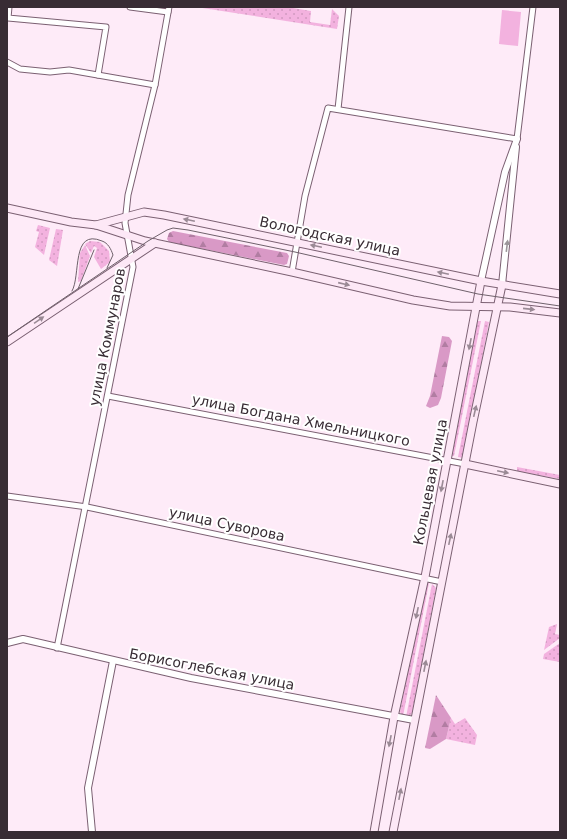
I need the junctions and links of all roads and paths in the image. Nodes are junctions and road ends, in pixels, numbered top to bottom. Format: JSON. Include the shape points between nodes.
{"nodes":[{"id":1,"x":9,"y":7,"type":"edge"},
{"id":2,"x":130,"y":7,"type":"edge"},
{"id":3,"x":349,"y":7,"type":"edge"},
{"id":4,"x":533,"y":7,"type":"edge"},
{"id":5,"x":169,"y":9,"type":"edge"},
{"id":6,"x":7,"y":20,"type":"edge"},
{"id":7,"x":7,"y":62,"type":"edge"},
{"id":8,"x":98,"y":75,"type":"junction"},
{"id":9,"x":155,"y":85,"type":"junction"},
{"id":10,"x":338,"y":109,"type":"junction"},
{"id":11,"x":517,"y":139,"type":"junction"},
{"id":12,"x":7,"y":208,"type":"edge"},
{"id":13,"x":126,"y":217,"type":"junction"},
{"id":14,"x":96,"y":225,"type":"junction"},
{"id":15,"x":126,"y":235,"type":"junction"},
{"id":16,"x":296,"y":242,"type":"junction"},
{"id":17,"x":155,"y":243,"type":"junction"},
{"id":18,"x":133,"y":257,"type":"junction"},
{"id":19,"x":292,"y":272,"type":"junction"},
{"id":20,"x":481,"y":281,"type":"junction"},
{"id":21,"x":502,"y":285,"type":"junction"},
{"id":22,"x":560,"y":294,"type":"edge"},
{"id":23,"x":476,"y":306,"type":"junction"},
{"id":24,"x":498,"y":307,"type":"junction"},
{"id":25,"x":560,"y":313,"type":"edge"},
{"id":26,"x":7,"y":342,"type":"edge"},
{"id":27,"x":108,"y":396,"type":"junction"},
{"id":28,"x":446,"y":460,"type":"junction"},
{"id":29,"x":465,"y":464,"type":"junction"},
{"id":30,"x":560,"y":484,"type":"edge"},
{"id":31,"x":7,"y":496,"type":"edge"},
{"id":32,"x":87,"y":507,"type":"junction"},
{"id":33,"x":425,"y":577,"type":"junction"},
{"id":34,"x":442,"y":582,"type":"junction"},
{"id":35,"x":7,"y":643,"type":"edge"},
{"id":36,"x":57,"y":648,"type":"junction"},
{"id":37,"x":113,"y":661,"type":"junction"},
{"id":38,"x":394,"y":717,"type":"junction"},
{"id":39,"x":414,"y":720,"type":"junction"},
{"id":40,"x":92,"y":832,"type":"edge"},
{"id":41,"x":374,"y":832,"type":"edge"},
{"id":42,"x":393,"y":832,"type":"edge"}],
"edges":[{"from":1,"to":6,"type":"street"},
{"from":2,"to":5,"type":"street"},
{"from":3,"to":10,"type":"street"},
{"from":4,"to":11,"type":"street","name":"Кольцевая улица"},
{"from":5,"to":9,"type":"street","name":"улица Коммунаров"},
{"from":6,"to":8,"type":"street","via":[[106,27]]},
{"from":7,"to":8,"type":"street","via":[[20,69],[50,72],[69,70]]},
{"from":8,"to":9,"type":"street"},
{"from":9,"to":13,"type":"street","name":"улица Коммунаров","via":[[128,195]]},
{"from":10,"to":11,"type":"street"},
{"from":10,"to":16,"type":"street","via":[[328,108]]},
{"from":11,"to":20,"type":"street","name":"Кольцевая улица","via":[[505,172]]},
{"from":21,"to":11,"type":"street","name":"Кольцевая улица","one_way":true},
{"from":12,"to":14,"type":"main road","name":"Вологодская улица"},
{"from":13,"to":14,"type":"main road","name":"Вологодская улица"},
{"from":13,"to":15,"type":"street","name":"улица Коммунаров"},
{"from":16,"to":13,"type":"main road","name":"Вологодская улица","one_way":true,"via":[[144,212]]},
{"from":14,"to":15,"type":"main road","name":"Вологодская улица"},
{"from":15,"to":17,"type":"main road","name":"Вологодская улица"},
{"from":15,"to":18,"type":"street","name":"улица Коммунаров"},
{"from":16,"to":19,"type":"street"},
{"from":20,"to":16,"type":"main road","name":"Вологодская улица","one_way":true},
{"from":17,"to":18,"type":"main road"},
{"from":17,"to":19,"type":"main road","name":"Вологодская улица"},
{"from":26,"to":18,"type":"main road","one_way":true},
{"from":18,"to":27,"type":"street","name":"улица Коммунаров"},
{"from":19,"to":23,"type":"main road","name":"Вологодская улица","one_way":true,"via":[[413,300],[450,306]]},
{"from":20,"to":21,"type":"main road","name":"Вологодская улица"},
{"from":20,"to":23,"type":"main road","name":"Кольцевая улица"},
{"from":21,"to":22,"type":"main road","name":"Вологодская улица"},
{"from":21,"to":24,"type":"main road","name":"Кольцевая улица"},
{"from":23,"to":24,"type":"main road","name":"Вологодская улица"},
{"from":23,"to":28,"type":"main road","name":"Кольцевая улица","one_way":true},
{"from":24,"to":25,"type":"main road","name":"Вологодская улица","one_way":true},
{"from":29,"to":24,"type":"main road","name":"Кольцевая улица","one_way":true},
{"from":27,"to":28,"type":"street","name":"улица Богдана Хмельницкого"},
{"from":27,"to":32,"type":"street","name":"улица Коммунаров"},
{"from":28,"to":29,"type":"street","name":"улица Богдана Хмельницкого"},
{"from":28,"to":33,"type":"main road","name":"Кольцевая улица","one_way":true},
{"from":29,"to":30,"type":"main road","name":"улица Богдана Хмельницкого","one_way":true},
{"from":34,"to":29,"type":"main road","name":"Кольцевая улица","one_way":true},
{"from":31,"to":32,"type":"street","name":"улица Суворова"},
{"from":32,"to":33,"type":"street","name":"улица Суворова"},
{"from":32,"to":36,"type":"street","name":"улица Коммунаров"},
{"from":33,"to":34,"type":"street","name":"улица Суворова"},
{"from":33,"to":38,"type":"main road","name":"Кольцевая улица","one_way":true},
{"from":39,"to":34,"type":"main road","name":"Кольцевая улица","one_way":true},
{"from":35,"to":36,"type":"street","name":"Борисоглебская улица","via":[[23,639]]},
{"from":36,"to":37,"type":"street","name":"Борисоглебская улица"},
{"from":37,"to":38,"type":"street","name":"Борисоглебская улица"},
{"from":37,"to":40,"type":"street","via":[[88,788]]},
{"from":38,"to":39,"type":"street","name":"Борисоглебская улица"},
{"from":38,"to":41,"type":"main road","name":"Кольцевая улица","one_way":true},
{"from":42,"to":39,"type":"main road","name":"Кольцевая улица","one_way":true}]}
